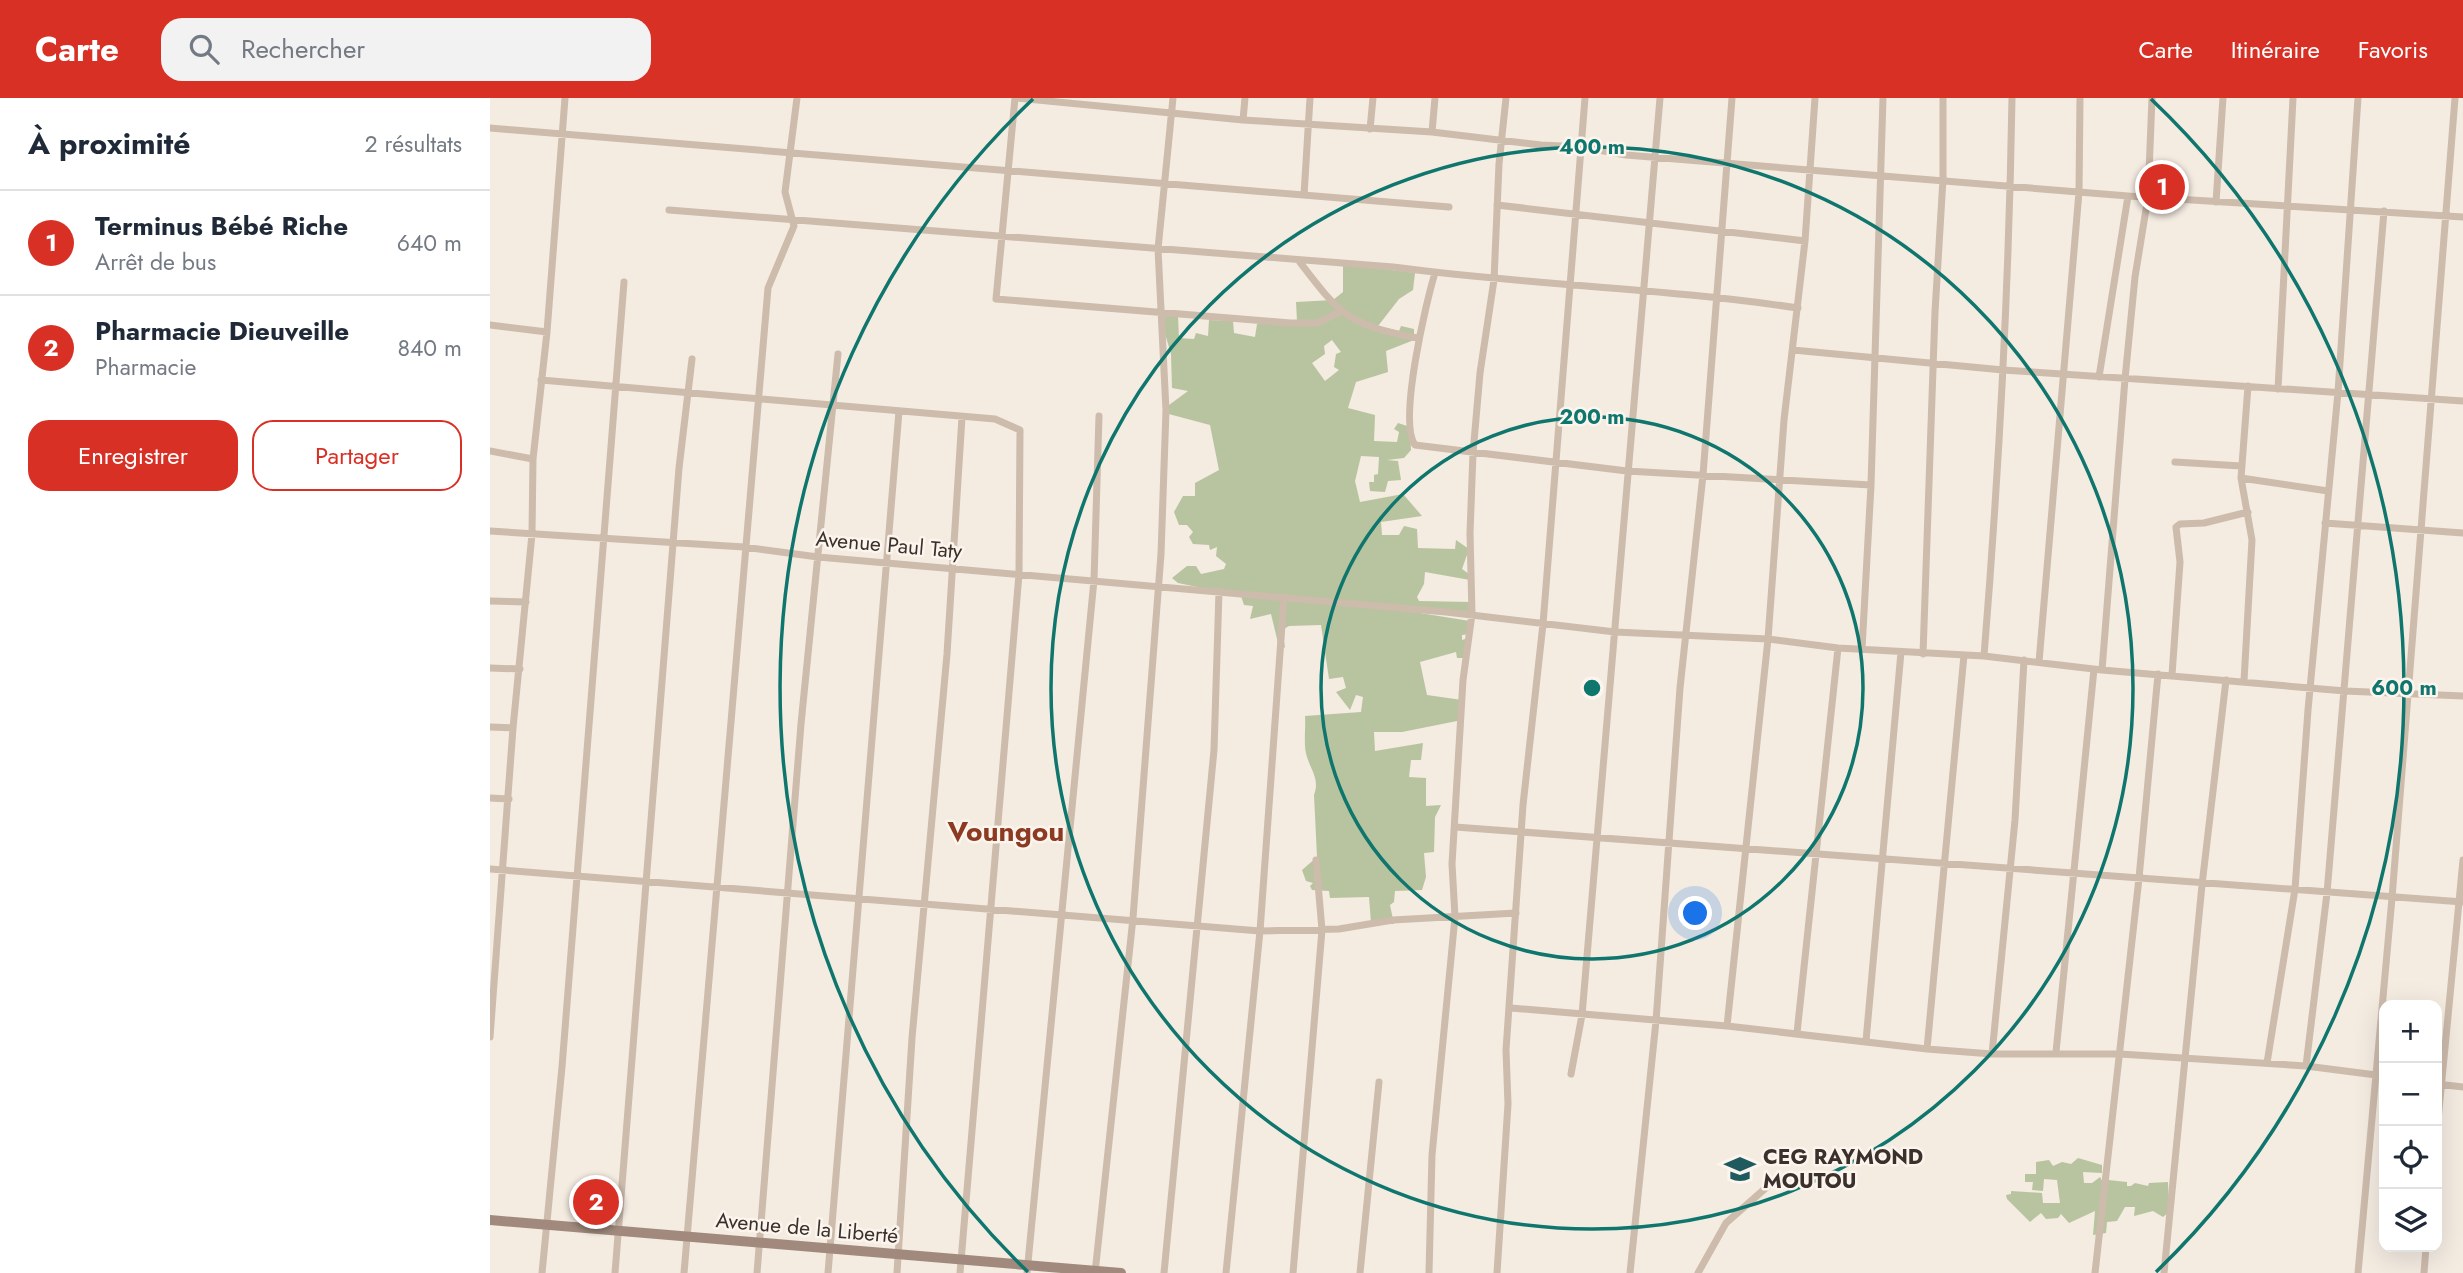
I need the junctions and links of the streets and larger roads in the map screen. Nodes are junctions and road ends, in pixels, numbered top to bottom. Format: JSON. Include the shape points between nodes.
{"nodes":[{"id":1,"x":565,"y":98,"type":"edge"},
{"id":2,"x":797,"y":98,"type":"edge"},
{"id":3,"x":1016,"y":98,"type":"edge"},
{"id":4,"x":1173,"y":98,"type":"edge"},
{"id":5,"x":1245,"y":98,"type":"edge"},
{"id":6,"x":1310,"y":98,"type":"edge"},
{"id":7,"x":1373,"y":98,"type":"edge"},
{"id":8,"x":1435,"y":98,"type":"edge"},
{"id":9,"x":1506,"y":98,"type":"edge"},
{"id":10,"x":1585,"y":98,"type":"edge"},
{"id":11,"x":1660,"y":98,"type":"edge"},
{"id":12,"x":1732,"y":98,"type":"edge"},
{"id":13,"x":1815,"y":98,"type":"edge"},
{"id":14,"x":1883,"y":98,"type":"edge"},
{"id":15,"x":1943,"y":98,"type":"edge"},
{"id":16,"x":2012,"y":98,"type":"edge"},
{"id":17,"x":2080,"y":98,"type":"edge"},
{"id":18,"x":2152,"y":98,"type":"edge"},
{"id":19,"x":2223,"y":98,"type":"edge"},
{"id":20,"x":2292,"y":98,"type":"edge"},
{"id":21,"x":2358,"y":98,"type":"edge"},
{"id":22,"x":2455,"y":98,"type":"edge"},
{"id":23,"x":1084,"y":102,"type":"edge"},
{"id":24,"x":1172,"y":112,"type":"junction"},
{"id":25,"x":1243,"y":120,"type":"junction"},
{"id":26,"x":1308,"y":125,"type":"junction"},
{"id":27,"x":490,"y":128,"type":"edge"},
{"id":28,"x":1370,"y":129,"type":"junction"},
{"id":29,"x":1432,"y":132,"type":"junction"},
{"id":30,"x":563,"y":135,"type":"junction"},
{"id":31,"x":1502,"y":139,"type":"junction"},
{"id":32,"x":1582,"y":147,"type":"junction"},
{"id":33,"x":792,"y":151,"type":"junction"},
{"id":34,"x":1656,"y":157,"type":"junction"},
{"id":35,"x":1728,"y":162,"type":"junction"},
{"id":36,"x":1009,"y":170,"type":"junction"},
{"id":37,"x":1811,"y":170,"type":"junction"},
{"id":38,"x":1880,"y":175,"type":"junction"},
{"id":39,"x":1943,"y":179,"type":"junction"},
{"id":40,"x":2010,"y":185,"type":"junction"},
{"id":41,"x":1165,"y":186,"type":"junction"},
{"id":42,"x":2079,"y":192,"type":"junction"},
{"id":43,"x":1304,"y":195,"type":"junction"},
{"id":44,"x":2128,"y":196,"type":"junction"},
{"id":45,"x":2148,"y":197,"type":"junction"},
{"id":46,"x":2216,"y":202,"type":"junction"},
{"id":47,"x":1497,"y":205,"type":"junction"},
{"id":48,"x":1449,"y":207,"type":"dead end"},
{"id":49,"x":2286,"y":207,"type":"junction"},
{"id":50,"x":2351,"y":209,"type":"junction"},
{"id":51,"x":669,"y":210,"type":"dead end"},
{"id":52,"x":2384,"y":211,"type":"junction"},
{"id":53,"x":1576,"y":215,"type":"junction"},
{"id":54,"x":2447,"y":216,"type":"junction"},
{"id":55,"x":2463,"y":217,"type":"edge"},
{"id":56,"x":791,"y":218,"type":"junction"},
{"id":57,"x":1650,"y":225,"type":"junction"},
{"id":58,"x":1724,"y":231,"type":"junction"},
{"id":59,"x":1003,"y":235,"type":"junction"},
{"id":60,"x":1805,"y":241,"type":"junction"},
{"id":61,"x":1158,"y":249,"type":"junction"},
{"id":62,"x":1299,"y":261,"type":"junction"},
{"id":63,"x":1435,"y":273,"type":"junction"},
{"id":64,"x":1494,"y":280,"type":"junction"},
{"id":65,"x":624,"y":282,"type":"dead end"},
{"id":66,"x":1570,"y":286,"type":"junction"},
{"id":67,"x":1643,"y":293,"type":"junction"},
{"id":68,"x":1716,"y":297,"type":"junction"},
{"id":69,"x":1798,"y":308,"type":"junction"},
{"id":70,"x":1340,"y":312,"type":"junction"},
{"id":71,"x":1160,"y":314,"type":"junction"},
{"id":72,"x":490,"y":325,"type":"edge"},
{"id":73,"x":547,"y":332,"type":"junction"},
{"id":74,"x":1417,"y":338,"type":"junction"},
{"id":75,"x":1794,"y":350,"type":"junction"},
{"id":76,"x":838,"y":354,"type":"dead end"},
{"id":77,"x":1876,"y":358,"type":"junction"},
{"id":78,"x":691,"y":359,"type":"dead end"},
{"id":79,"x":1936,"y":364,"type":"junction"},
{"id":80,"x":2003,"y":370,"type":"junction"},
{"id":81,"x":2063,"y":374,"type":"junction"},
{"id":82,"x":2099,"y":377,"type":"junction"},
{"id":83,"x":2125,"y":379,"type":"junction"},
{"id":84,"x":541,"y":380,"type":"junction"},
{"id":85,"x":2248,"y":386,"type":"junction"},
{"id":86,"x":615,"y":388,"type":"junction"},
{"id":87,"x":2278,"y":389,"type":"junction"},
{"id":88,"x":2338,"y":392,"type":"junction"},
{"id":89,"x":688,"y":393,"type":"junction"},
{"id":90,"x":2367,"y":393,"type":"junction"},
{"id":91,"x":2432,"y":399,"type":"junction"},
{"id":92,"x":759,"y":400,"type":"junction"},
{"id":93,"x":2463,"y":401,"type":"edge"},
{"id":94,"x":834,"y":404,"type":"junction"},
{"id":95,"x":899,"y":411,"type":"junction"},
{"id":96,"x":1099,"y":416,"type":"dead end"},
{"id":97,"x":962,"y":418,"type":"junction"},
{"id":98,"x":490,"y":451,"type":"edge"},
{"id":99,"x":1473,"y":453,"type":"junction"},
{"id":100,"x":533,"y":459,"type":"junction"},
{"id":101,"x":2175,"y":462,"type":"dead end"},
{"id":102,"x":1556,"y":465,"type":"junction"},
{"id":103,"x":2241,"y":466,"type":"junction"},
{"id":104,"x":1628,"y":471,"type":"junction"},
{"id":105,"x":1703,"y":475,"type":"junction"},
{"id":106,"x":2241,"y":478,"type":"junction"},
{"id":107,"x":1779,"y":481,"type":"junction"},
{"id":108,"x":1871,"y":485,"type":"junction"},
{"id":109,"x":2328,"y":491,"type":"junction"},
{"id":110,"x":2248,"y":512,"type":"junction"},
{"id":111,"x":2325,"y":523,"type":"junction"},
{"id":112,"x":2357,"y":527,"type":"junction"},
{"id":113,"x":2420,"y":530,"type":"junction"},
{"id":114,"x":490,"y":531,"type":"edge"},
{"id":115,"x":2463,"y":533,"type":"edge"},
{"id":116,"x":532,"y":534,"type":"junction"},
{"id":117,"x":604,"y":538,"type":"junction"},
{"id":118,"x":673,"y":544,"type":"junction"},
{"id":119,"x":744,"y":547,"type":"junction"},
{"id":120,"x":818,"y":557,"type":"junction"},
{"id":121,"x":888,"y":563,"type":"junction"},
{"id":122,"x":951,"y":569,"type":"junction"},
{"id":123,"x":1019,"y":574,"type":"junction"},
{"id":124,"x":1094,"y":580,"type":"junction"},
{"id":125,"x":1157,"y":586,"type":"junction"},
{"id":126,"x":1219,"y":591,"type":"junction"},
{"id":127,"x":1284,"y":597,"type":"junction"},
{"id":128,"x":490,"y":601,"type":"edge"},
{"id":129,"x":526,"y":602,"type":"junction"},
{"id":130,"x":1472,"y":614,"type":"junction"},
{"id":131,"x":1543,"y":624,"type":"junction"},
{"id":132,"x":1615,"y":632,"type":"junction"},
{"id":133,"x":1686,"y":636,"type":"junction"},
{"id":134,"x":1768,"y":639,"type":"junction"},
{"id":135,"x":1838,"y":648,"type":"junction"},
{"id":136,"x":1862,"y":649,"type":"junction"},
{"id":137,"x":1901,"y":652,"type":"junction"},
{"id":138,"x":1923,"y":654,"type":"junction"},
{"id":139,"x":1964,"y":655,"type":"junction"},
{"id":140,"x":1984,"y":656,"type":"junction"},
{"id":141,"x":2024,"y":660,"type":"junction"},
{"id":142,"x":2039,"y":662,"type":"junction"},
{"id":143,"x":490,"y":668,"type":"edge"},
{"id":144,"x":520,"y":670,"type":"junction"},
{"id":145,"x":2098,"y":670,"type":"junction"},
{"id":146,"x":2158,"y":674,"type":"junction"},
{"id":147,"x":2172,"y":675,"type":"junction"},
{"id":148,"x":2226,"y":680,"type":"junction"},
{"id":149,"x":2244,"y":681,"type":"junction"},
{"id":150,"x":2312,"y":686,"type":"junction"},
{"id":151,"x":2345,"y":691,"type":"junction"},
{"id":152,"x":2409,"y":695,"type":"junction"},
{"id":153,"x":2463,"y":696,"type":"edge"},
{"id":154,"x":490,"y":727,"type":"edge"},
{"id":155,"x":513,"y":728,"type":"junction"},
{"id":156,"x":490,"y":798,"type":"edge"},
{"id":157,"x":509,"y":799,"type":"junction"},
{"id":158,"x":1455,"y":827,"type":"junction"},
{"id":159,"x":1521,"y":830,"type":"junction"},
{"id":160,"x":1595,"y":836,"type":"junction"},
{"id":161,"x":1670,"y":842,"type":"junction"},
{"id":162,"x":1744,"y":848,"type":"junction"},
{"id":163,"x":1815,"y":855,"type":"junction"},
{"id":164,"x":1881,"y":859,"type":"junction"},
{"id":165,"x":1316,"y":860,"type":"dead end"},
{"id":166,"x":2463,"y":860,"type":"edge"},
{"id":167,"x":1945,"y":864,"type":"junction"},
{"id":168,"x":490,"y":869,"type":"edge"},
{"id":169,"x":2008,"y":869,"type":"junction"},
{"id":170,"x":503,"y":870,"type":"junction"},
{"id":171,"x":2073,"y":874,"type":"junction"},
{"id":172,"x":575,"y":877,"type":"junction"},
{"id":173,"x":2139,"y":878,"type":"junction"},
{"id":174,"x":645,"y":881,"type":"junction"},
{"id":175,"x":2202,"y":885,"type":"junction"},
{"id":176,"x":715,"y":888,"type":"junction"},
{"id":177,"x":2295,"y":889,"type":"junction"},
{"id":178,"x":787,"y":894,"type":"junction"},
{"id":179,"x":2327,"y":894,"type":"junction"},
{"id":180,"x":2392,"y":898,"type":"junction"},
{"id":181,"x":857,"y":900,"type":"junction"},
{"id":182,"x":2461,"y":902,"type":"edge"},
{"id":183,"x":925,"y":905,"type":"junction"},
{"id":184,"x":991,"y":909,"type":"junction"},
{"id":185,"x":1060,"y":912,"type":"junction"},
{"id":186,"x":1516,"y":913,"type":"junction"},
{"id":187,"x":1455,"y":917,"type":"junction"},
{"id":188,"x":1133,"y":918,"type":"junction"},
{"id":189,"x":1195,"y":924,"type":"junction"},
{"id":190,"x":1322,"y":930,"type":"junction"},
{"id":191,"x":1260,"y":931,"type":"junction"},
{"id":192,"x":1511,"y":1008,"type":"junction"},
{"id":193,"x":1582,"y":1015,"type":"junction"},
{"id":194,"x":1656,"y":1021,"type":"junction"},
{"id":195,"x":1727,"y":1026,"type":"junction"},
{"id":196,"x":1797,"y":1033,"type":"junction"},
{"id":197,"x":490,"y":1037,"type":"edge"},
{"id":198,"x":1866,"y":1041,"type":"junction"},
{"id":199,"x":1927,"y":1049,"type":"junction"},
{"id":200,"x":2056,"y":1052,"type":"junction"},
{"id":201,"x":1992,"y":1054,"type":"junction"},
{"id":202,"x":2120,"y":1054,"type":"junction"},
{"id":203,"x":2185,"y":1059,"type":"junction"},
{"id":204,"x":2267,"y":1063,"type":"junction"},
{"id":205,"x":2381,"y":1063,"type":"edge"},
{"id":206,"x":2442,"y":1063,"type":"edge"},
{"id":207,"x":2306,"y":1066,"type":"junction"},
{"id":208,"x":1572,"y":1074,"type":"dead end"},
{"id":209,"x":2379,"y":1075,"type":"edge"},
{"id":210,"x":1379,"y":1082,"type":"dead end"},
{"id":211,"x":2379,"y":1084,"type":"edge"},
{"id":212,"x":2442,"y":1084,"type":"edge"},
{"id":213,"x":2463,"y":1087,"type":"edge"},
{"id":214,"x":1768,"y":1186,"type":"dead end"},
{"id":215,"x":490,"y":1220,"type":"edge"},
{"id":216,"x":545,"y":1225,"type":"junction"},
{"id":217,"x":618,"y":1231,"type":"junction"},
{"id":218,"x":687,"y":1238,"type":"junction"},
{"id":219,"x":760,"y":1243,"type":"junction"},
{"id":220,"x":831,"y":1250,"type":"junction"},
{"id":221,"x":2426,"y":1252,"type":"edge"},
{"id":222,"x":899,"y":1255,"type":"junction"},
{"id":223,"x":961,"y":1260,"type":"junction"},
{"id":224,"x":1027,"y":1270,"type":"edge"},
{"id":225,"x":1095,"y":1272,"type":"edge"},
{"id":226,"x":542,"y":1273,"type":"edge"},
{"id":227,"x":615,"y":1273,"type":"edge"},
{"id":228,"x":684,"y":1273,"type":"edge"},
{"id":229,"x":757,"y":1273,"type":"edge"},
{"id":230,"x":828,"y":1273,"type":"edge"},
{"id":231,"x":897,"y":1273,"type":"edge"},
{"id":232,"x":960,"y":1273,"type":"edge"},
{"id":233,"x":1121,"y":1273,"type":"edge"},
{"id":234,"x":1164,"y":1273,"type":"edge"},
{"id":235,"x":1226,"y":1273,"type":"edge"},
{"id":236,"x":1293,"y":1273,"type":"edge"},
{"id":237,"x":1360,"y":1273,"type":"edge"},
{"id":238,"x":1429,"y":1273,"type":"edge"},
{"id":239,"x":1497,"y":1273,"type":"edge"},
{"id":240,"x":1630,"y":1273,"type":"edge"},
{"id":241,"x":1698,"y":1273,"type":"edge"},
{"id":242,"x":2095,"y":1273,"type":"edge"},
{"id":243,"x":2164,"y":1273,"type":"edge"},
{"id":244,"x":2358,"y":1273,"type":"edge"},
{"id":245,"x":2424,"y":1273,"type":"edge"}],
"edges":[{"from":1,"to":30,"type":"street"},
{"from":2,"to":33,"type":"street"},
{"from":3,"to":23,"type":"street"},
{"from":3,"to":36,"type":"street"},
{"from":4,"to":24,"type":"street"},
{"from":5,"to":25,"type":"street"},
{"from":6,"to":26,"type":"street"},
{"from":7,"to":28,"type":"street"},
{"from":8,"to":29,"type":"street"},
{"from":9,"to":31,"type":"street"},
{"from":10,"to":32,"type":"street"},
{"from":11,"to":34,"type":"street"},
{"from":12,"to":35,"type":"street"},
{"from":13,"to":37,"type":"street"},
{"from":14,"to":38,"type":"street"},
{"from":15,"to":39,"type":"street"},
{"from":16,"to":40,"type":"street"},
{"from":17,"to":42,"type":"street"},
{"from":18,"to":45,"type":"street"},
{"from":19,"to":46,"type":"street"},
{"from":20,"to":49,"type":"street"},
{"from":21,"to":50,"type":"street"},
{"from":22,"to":54,"type":"street"},
{"from":23,"to":24,"type":"street"},
{"from":24,"to":25,"type":"street"},
{"from":24,"to":41,"type":"street"},
{"from":25,"to":26,"type":"street"},
{"from":26,"to":28,"type":"street"},
{"from":26,"to":43,"type":"street"},
{"from":27,"to":30,"type":"street"},
{"from":28,"to":29,"type":"street"},
{"from":29,"to":31,"type":"street"},
{"from":30,"to":33,"type":"street"},
{"from":30,"to":73,"type":"street"},
{"from":31,"to":32,"type":"street"},
{"from":31,"to":47,"type":"street"},
{"from":32,"to":34,"type":"street"},
{"from":32,"to":53,"type":"street"},
{"from":33,"to":36,"type":"street"},
{"from":33,"to":56,"type":"street","via":[[785,192]]},
{"from":34,"to":35,"type":"street"},
{"from":34,"to":57,"type":"street"},
{"from":35,"to":37,"type":"street"},
{"from":35,"to":58,"type":"street"},
{"from":36,"to":41,"type":"street"},
{"from":36,"to":59,"type":"street"},
{"from":37,"to":38,"type":"street"},
{"from":37,"to":60,"type":"street"},
{"from":38,"to":39,"type":"street"},
{"from":38,"to":77,"type":"street"},
{"from":39,"to":40,"type":"street"},
{"from":39,"to":79,"type":"street"},
{"from":40,"to":42,"type":"street"},
{"from":40,"to":80,"type":"street"},
{"from":41,"to":43,"type":"street"},
{"from":41,"to":61,"type":"street"},
{"from":42,"to":44,"type":"street"},
{"from":42,"to":81,"type":"street"},
{"from":43,"to":48,"type":"street"},
{"from":44,"to":45,"type":"street"},
{"from":44,"to":82,"type":"street"},
{"from":45,"to":46,"type":"street"},
{"from":45,"to":83,"type":"street"},
{"from":46,"to":49,"type":"street"},
{"from":47,"to":53,"type":"street"},
{"from":47,"to":64,"type":"street"},
{"from":49,"to":50,"type":"street"},
{"from":49,"to":87,"type":"street"},
{"from":50,"to":52,"type":"street"},
{"from":50,"to":88,"type":"street"},
{"from":51,"to":56,"type":"street"},
{"from":52,"to":54,"type":"street"},
{"from":52,"to":90,"type":"street"},
{"from":53,"to":57,"type":"street"},
{"from":53,"to":66,"type":"street"},
{"from":54,"to":55,"type":"street"},
{"from":54,"to":91,"type":"street"},
{"from":56,"to":59,"type":"street"},
{"from":56,"to":92,"type":"street","via":[[794,226],[768,288]]},
{"from":57,"to":58,"type":"street"},
{"from":57,"to":67,"type":"street"},
{"from":58,"to":60,"type":"street"},
{"from":58,"to":68,"type":"street"},
{"from":59,"to":61,"type":"street"},
{"from":59,"to":71,"type":"street","via":[[996,299]]},
{"from":60,"to":69,"type":"street"},
{"from":61,"to":62,"type":"street"},
{"from":61,"to":71,"type":"street"},
{"from":62,"to":63,"type":"street"},
{"from":62,"to":70,"type":"street"},
{"from":63,"to":64,"type":"street"},
{"from":63,"to":74,"type":"street"},
{"from":64,"to":66,"type":"street"},
{"from":64,"to":99,"type":"street"},
{"from":65,"to":86,"type":"street"},
{"from":66,"to":67,"type":"street"},
{"from":66,"to":102,"type":"street"},
{"from":67,"to":68,"type":"street"},
{"from":67,"to":104,"type":"street"},
{"from":68,"to":69,"type":"street"},
{"from":68,"to":105,"type":"street"},
{"from":69,"to":75,"type":"street"},
{"from":70,"to":71,"type":"street","via":[[1317,323]]},
{"from":70,"to":74,"type":"street","via":[[1376,330]]},
{"from":71,"to":125,"type":"street","via":[[1166,411]]},
{"from":72,"to":73,"type":"street"},
{"from":73,"to":84,"type":"street"},
{"from":74,"to":99,"type":"street","via":[[1412,442],[1419,447]]},
{"from":75,"to":77,"type":"street"},
{"from":75,"to":107,"type":"street"},
{"from":76,"to":94,"type":"street"},
{"from":77,"to":79,"type":"street"},
{"from":77,"to":108,"type":"street"},
{"from":78,"to":89,"type":"street"},
{"from":79,"to":80,"type":"street"},
{"from":79,"to":138,"type":"street"},
{"from":80,"to":81,"type":"street"},
{"from":80,"to":140,"type":"street"},
{"from":81,"to":82,"type":"street"},
{"from":81,"to":142,"type":"street"},
{"from":82,"to":83,"type":"street"},
{"from":83,"to":85,"type":"street"},
{"from":83,"to":145,"type":"street"},
{"from":84,"to":86,"type":"street"},
{"from":84,"to":100,"type":"street"},
{"from":85,"to":87,"type":"street"},
{"from":85,"to":103,"type":"street"},
{"from":86,"to":89,"type":"street"},
{"from":86,"to":117,"type":"street"},
{"from":87,"to":88,"type":"street"},
{"from":88,"to":90,"type":"street"},
{"from":88,"to":109,"type":"street"},
{"from":89,"to":92,"type":"street"},
{"from":89,"to":118,"type":"street"},
{"from":90,"to":91,"type":"street"},
{"from":90,"to":112,"type":"street"},
{"from":91,"to":93,"type":"street"},
{"from":91,"to":113,"type":"street"},
{"from":92,"to":94,"type":"street"},
{"from":92,"to":119,"type":"street"},
{"from":94,"to":95,"type":"street"},
{"from":94,"to":120,"type":"street"},
{"from":95,"to":97,"type":"street"},
{"from":95,"to":121,"type":"street"},
{"from":96,"to":124,"type":"street"},
{"from":97,"to":122,"type":"street"},
{"from":97,"to":123,"type":"street","via":[[995,419],[1020,430]]},
{"from":98,"to":100,"type":"street"},
{"from":99,"to":102,"type":"street"},
{"from":99,"to":130,"type":"street"},
{"from":100,"to":116,"type":"street"},
{"from":101,"to":103,"type":"street"},
{"from":102,"to":104,"type":"street"},
{"from":102,"to":131,"type":"street"},
{"from":103,"to":106,"type":"street"},
{"from":104,"to":105,"type":"street"},
{"from":104,"to":132,"type":"street"},
{"from":105,"to":107,"type":"street"},
{"from":105,"to":133,"type":"street"},
{"from":106,"to":109,"type":"street"},
{"from":106,"to":110,"type":"street"},
{"from":107,"to":108,"type":"street"},
{"from":107,"to":134,"type":"street"},
{"from":108,"to":136,"type":"street"},
{"from":109,"to":111,"type":"street"},
{"from":110,"to":147,"type":"street","via":[[2176,527],[2180,562]]},
{"from":110,"to":149,"type":"street","via":[[2252,560]]},
{"from":111,"to":112,"type":"street"},
{"from":111,"to":150,"type":"street"},
{"from":112,"to":113,"type":"street"},
{"from":112,"to":151,"type":"street"},
{"from":113,"to":115,"type":"street"},
{"from":113,"to":152,"type":"street"},
{"from":114,"to":116,"type":"street","name":"Avenue Paul Taty"},
{"from":116,"to":117,"type":"street","name":"Avenue Paul Taty"},
{"from":116,"to":129,"type":"street"},
{"from":117,"to":118,"type":"street","name":"Avenue Paul Taty"},
{"from":117,"to":172,"type":"street"},
{"from":118,"to":119,"type":"street","name":"Avenue Paul Taty"},
{"from":118,"to":174,"type":"street"},
{"from":119,"to":120,"type":"street","name":"Avenue Paul Taty"},
{"from":119,"to":176,"type":"street"},
{"from":120,"to":121,"type":"street","name":"Avenue Paul Taty"},
{"from":120,"to":178,"type":"street"},
{"from":121,"to":122,"type":"street","name":"Avenue Paul Taty"},
{"from":121,"to":181,"type":"street"},
{"from":122,"to":123,"type":"street","name":"Avenue Paul Taty"},
{"from":122,"to":183,"type":"street"},
{"from":123,"to":124,"type":"street","name":"Avenue Paul Taty"},
{"from":123,"to":184,"type":"street"},
{"from":124,"to":125,"type":"street","name":"Avenue Paul Taty"},
{"from":124,"to":185,"type":"street"},
{"from":125,"to":126,"type":"street","name":"Avenue Paul Taty"},
{"from":125,"to":188,"type":"street"},
{"from":126,"to":127,"type":"street","name":"Avenue Paul Taty"},
{"from":126,"to":189,"type":"street","via":[[1214,750]]},
{"from":127,"to":130,"type":"street","name":"Avenue Paul Taty"},
{"from":127,"to":191,"type":"street"},
{"from":128,"to":129,"type":"street"},
{"from":129,"to":144,"type":"street"},
{"from":130,"to":131,"type":"street","name":"Avenue Paul Taty"},
{"from":130,"to":158,"type":"street","via":[[1463,680]]},
{"from":131,"to":132,"type":"street","name":"Avenue Paul Taty"},
{"from":131,"to":159,"type":"street"},
{"from":132,"to":133,"type":"street","name":"Avenue Paul Taty"},
{"from":132,"to":160,"type":"street"},
{"from":133,"to":134,"type":"street","name":"Avenue Paul Taty"},
{"from":133,"to":161,"type":"street"},
{"from":134,"to":135,"type":"street","name":"Avenue Paul Taty"},
{"from":134,"to":162,"type":"street"},
{"from":135,"to":136,"type":"street","name":"Avenue Paul Taty"},
{"from":135,"to":163,"type":"street"},
{"from":136,"to":137,"type":"street","name":"Avenue Paul Taty"},
{"from":137,"to":138,"type":"street","name":"Avenue Paul Taty"},
{"from":137,"to":164,"type":"street"},
{"from":138,"to":139,"type":"street","name":"Avenue Paul Taty"},
{"from":139,"to":140,"type":"street","name":"Avenue Paul Taty"},
{"from":139,"to":167,"type":"street"},
{"from":140,"to":141,"type":"street","name":"Avenue Paul Taty"},
{"from":141,"to":142,"type":"street","name":"Avenue Paul Taty"},
{"from":141,"to":169,"type":"street"},
{"from":142,"to":145,"type":"street","name":"Avenue Paul Taty"},
{"from":143,"to":144,"type":"street"},
{"from":144,"to":155,"type":"street"},
{"from":145,"to":146,"type":"street","name":"Avenue Paul Taty"},
{"from":145,"to":171,"type":"street"},
{"from":146,"to":147,"type":"street","name":"Avenue Paul Taty"},
{"from":146,"to":173,"type":"street"},
{"from":147,"to":148,"type":"street","name":"Avenue Paul Taty"},
{"from":148,"to":149,"type":"street","name":"Avenue Paul Taty"},
{"from":148,"to":175,"type":"street"},
{"from":149,"to":150,"type":"street","name":"Avenue Paul Taty"},
{"from":150,"to":151,"type":"street","name":"Avenue Paul Taty"},
{"from":150,"to":177,"type":"street"},
{"from":151,"to":152,"type":"street","name":"Avenue Paul Taty"},
{"from":151,"to":179,"type":"street"},
{"from":152,"to":153,"type":"street","name":"Avenue Paul Taty"},
{"from":152,"to":180,"type":"street"},
{"from":154,"to":155,"type":"street"},
{"from":155,"to":157,"type":"street"},
{"from":156,"to":157,"type":"street"},
{"from":157,"to":170,"type":"street"},
{"from":158,"to":159,"type":"street"},
{"from":158,"to":187,"type":"street"},
{"from":159,"to":160,"type":"street"},
{"from":159,"to":186,"type":"street"},
{"from":160,"to":161,"type":"street"},
{"from":160,"to":193,"type":"street"},
{"from":161,"to":162,"type":"street"},
{"from":161,"to":194,"type":"street"},
{"from":162,"to":163,"type":"street"},
{"from":162,"to":195,"type":"street"},
{"from":163,"to":164,"type":"street"},
{"from":163,"to":196,"type":"street"},
{"from":164,"to":167,"type":"street"},
{"from":164,"to":198,"type":"street"},
{"from":165,"to":190,"type":"street"},
{"from":166,"to":182,"type":"street"},
{"from":167,"to":169,"type":"street"},
{"from":167,"to":199,"type":"street"},
{"from":168,"to":170,"type":"street"},
{"from":169,"to":171,"type":"street"},
{"from":169,"to":201,"type":"street"},
{"from":170,"to":172,"type":"street"},
{"from":170,"to":197,"type":"street"},
{"from":171,"to":173,"type":"street"},
{"from":171,"to":200,"type":"street"},
{"from":172,"to":174,"type":"street"},
{"from":172,"to":216,"type":"street"},
{"from":173,"to":175,"type":"street"},
{"from":173,"to":202,"type":"street"},
{"from":174,"to":176,"type":"street"},
{"from":174,"to":217,"type":"street"},
{"from":175,"to":177,"type":"street"},
{"from":175,"to":203,"type":"street"},
{"from":176,"to":178,"type":"street"},
{"from":176,"to":218,"type":"street"},
{"from":177,"to":179,"type":"street"},
{"from":177,"to":204,"type":"street"},
{"from":178,"to":181,"type":"street"},
{"from":178,"to":219,"type":"street"},
{"from":179,"to":180,"type":"street"},
{"from":179,"to":207,"type":"street"},
{"from":180,"to":182,"type":"street"},
{"from":180,"to":205,"type":"street"},
{"from":181,"to":183,"type":"street"},
{"from":181,"to":220,"type":"street"},
{"from":182,"to":206,"type":"street"},
{"from":183,"to":184,"type":"street"},
{"from":183,"to":222,"type":"street"},
{"from":184,"to":185,"type":"street"},
{"from":184,"to":223,"type":"street"},
{"from":185,"to":188,"type":"street"},
{"from":185,"to":224,"type":"street"},
{"from":186,"to":187,"type":"street"},
{"from":186,"to":192,"type":"street"},
{"from":187,"to":190,"type":"street"},
{"from":187,"to":238,"type":"street","via":[[1432,1155]]},
{"from":188,"to":189,"type":"street"},
{"from":188,"to":225,"type":"street"},
{"from":189,"to":191,"type":"street"},
{"from":189,"to":234,"type":"street"},
{"from":190,"to":191,"type":"street"},
{"from":190,"to":236,"type":"street"},
{"from":191,"to":235,"type":"street"},
{"from":192,"to":193,"type":"street"},
{"from":192,"to":239,"type":"street"},
{"from":193,"to":194,"type":"street"},
{"from":193,"to":208,"type":"street"},
{"from":194,"to":195,"type":"street"},
{"from":194,"to":240,"type":"street"},
{"from":195,"to":196,"type":"street"},
{"from":196,"to":198,"type":"street"},
{"from":198,"to":199,"type":"street"},
{"from":199,"to":201,"type":"street"},
{"from":200,"to":201,"type":"street"},
{"from":200,"to":202,"type":"street"},
{"from":202,"to":203,"type":"street"},
{"from":202,"to":242,"type":"street"},
{"from":203,"to":204,"type":"street"},
{"from":203,"to":243,"type":"street"},
{"from":204,"to":207,"type":"street"},
{"from":207,"to":209,"type":"street"},
{"from":210,"to":237,"type":"street"},
{"from":211,"to":244,"type":"street"},
{"from":212,"to":213,"type":"street"},
{"from":214,"to":241,"type":"street","via":[[1726,1223]]},
{"from":215,"to":216,"type":"street","name":"Avenue de la Liberté"},
{"from":216,"to":217,"type":"street","name":"Avenue de la Liberté"},
{"from":216,"to":226,"type":"street"},
{"from":217,"to":218,"type":"street","name":"Avenue de la Liberté"},
{"from":217,"to":227,"type":"street"},
{"from":218,"to":219,"type":"street","name":"Avenue de la Liberté"},
{"from":218,"to":228,"type":"street"},
{"from":219,"to":220,"type":"street","name":"Avenue de la Liberté"},
{"from":219,"to":229,"type":"street"},
{"from":220,"to":222,"type":"street","name":"Avenue de la Liberté"},
{"from":220,"to":230,"type":"street"},
{"from":221,"to":245,"type":"street"},
{"from":222,"to":223,"type":"street","name":"Avenue de la Liberté"},
{"from":222,"to":231,"type":"street"},
{"from":223,"to":224,"type":"street","name":"Avenue de la Liberté"},
{"from":223,"to":232,"type":"street"},
{"from":224,"to":225,"type":"street","name":"Avenue de la Liberté"},
{"from":225,"to":233,"type":"street","name":"Avenue de la Liberté"}]}
